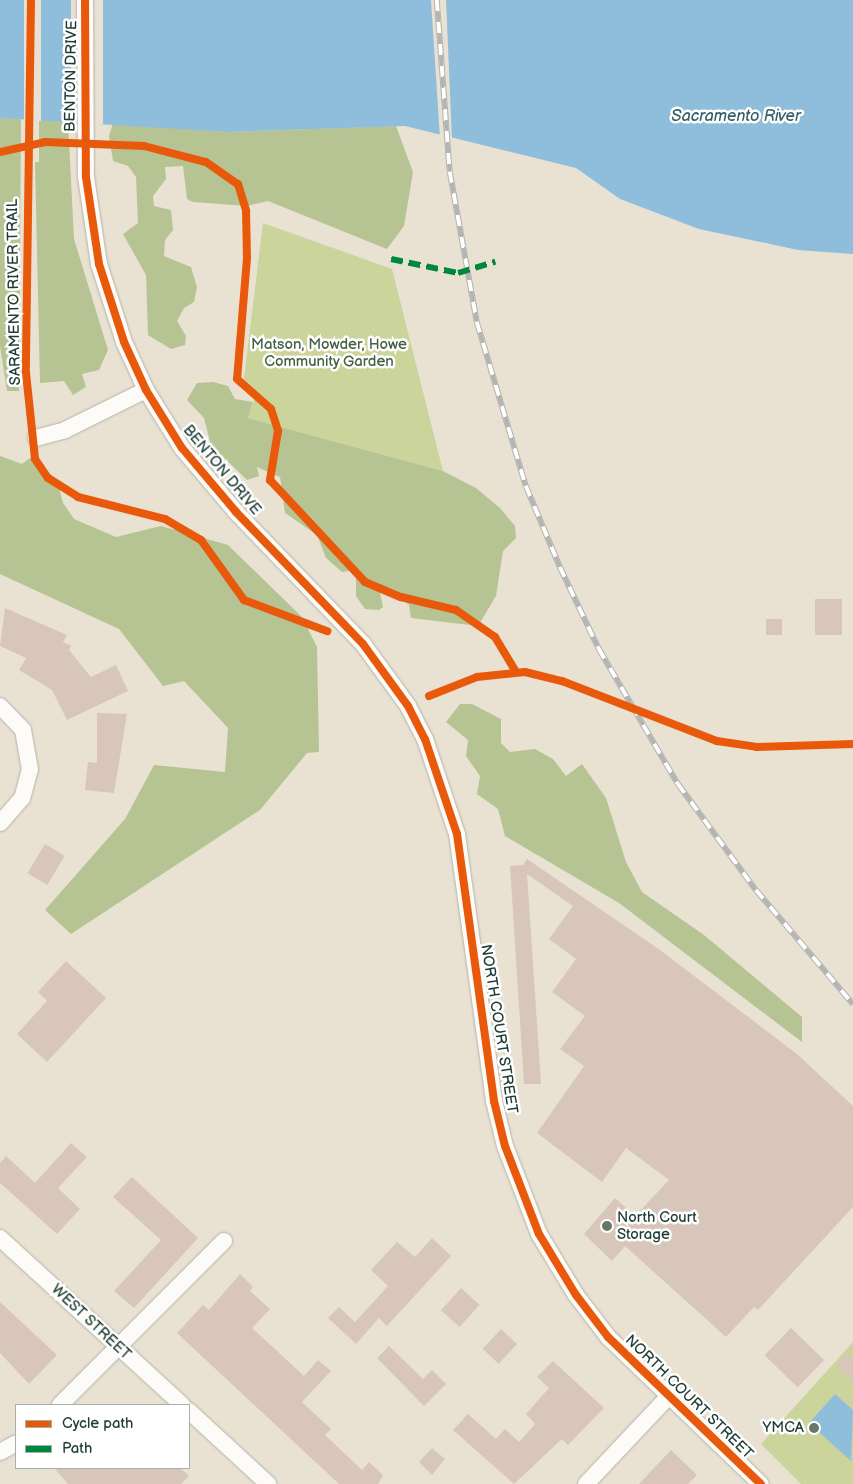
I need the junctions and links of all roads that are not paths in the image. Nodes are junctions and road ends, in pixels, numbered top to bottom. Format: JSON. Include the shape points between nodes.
{"nodes":[{"id":1,"x":85,"y":0,"type":"edge"},
{"id":2,"x":146,"y":390,"type":"junction"},
{"id":3,"x":36,"y":438,"type":"dead end"},
{"id":4,"x":0,"y":706,"type":"edge"},
{"id":5,"x":408,"y":706,"type":"joint"},
{"id":6,"x":0,"y":823,"type":"edge"},
{"id":7,"x":0,"y":1238,"type":"edge"},
{"id":8,"x":224,"y":1241,"type":"dead end"},
{"id":9,"x":118,"y":1346,"type":"junction"},
{"id":10,"x":668,"y":1397,"type":"junction"},
{"id":11,"x":61,"y":1404,"type":"edge"},
{"id":12,"x":181,"y":1404,"type":"edge"},
{"id":13,"x":190,"y":1412,"type":"edge"},
{"id":14,"x":15,"y":1444,"type":"edge"},
{"id":15,"x":0,"y":1452,"type":"edge"},
{"id":16,"x":268,"y":1484,"type":"edge"},
{"id":17,"x":586,"y":1484,"type":"edge"},
{"id":18,"x":761,"y":1484,"type":"edge"}],
"edges":[{"from":1,"to":2,"type":"street","name":"BENTON DRIVE","via":[[86,177],[106,291]]},
{"from":2,"to":3,"type":"street","via":[[65,430]]},
{"from":2,"to":5,"type":"street","name":"BENTON DRIVE","via":[[208,481],[348,627]]},
{"from":4,"to":6,"type":"street","via":[[23,730],[30,761],[25,790]]},
{"from":5,"to":10,"type":"street","name":"NORTH COURT STREET","via":[[446,791],[458,834],[488,1070],[505,1146],[525,1202],[540,1234],[590,1315]]},
{"from":7,"to":9,"type":"street","name":"WEST STREET"},
{"from":8,"to":9,"type":"street"},
{"from":9,"to":11,"type":"street"},
{"from":9,"to":12,"type":"street","name":"WEST STREET"},
{"from":10,"to":17,"type":"street"},
{"from":10,"to":18,"type":"street","name":"NORTH COURT STREET"},
{"from":13,"to":16,"type":"street"},
{"from":14,"to":15,"type":"street"}]}
